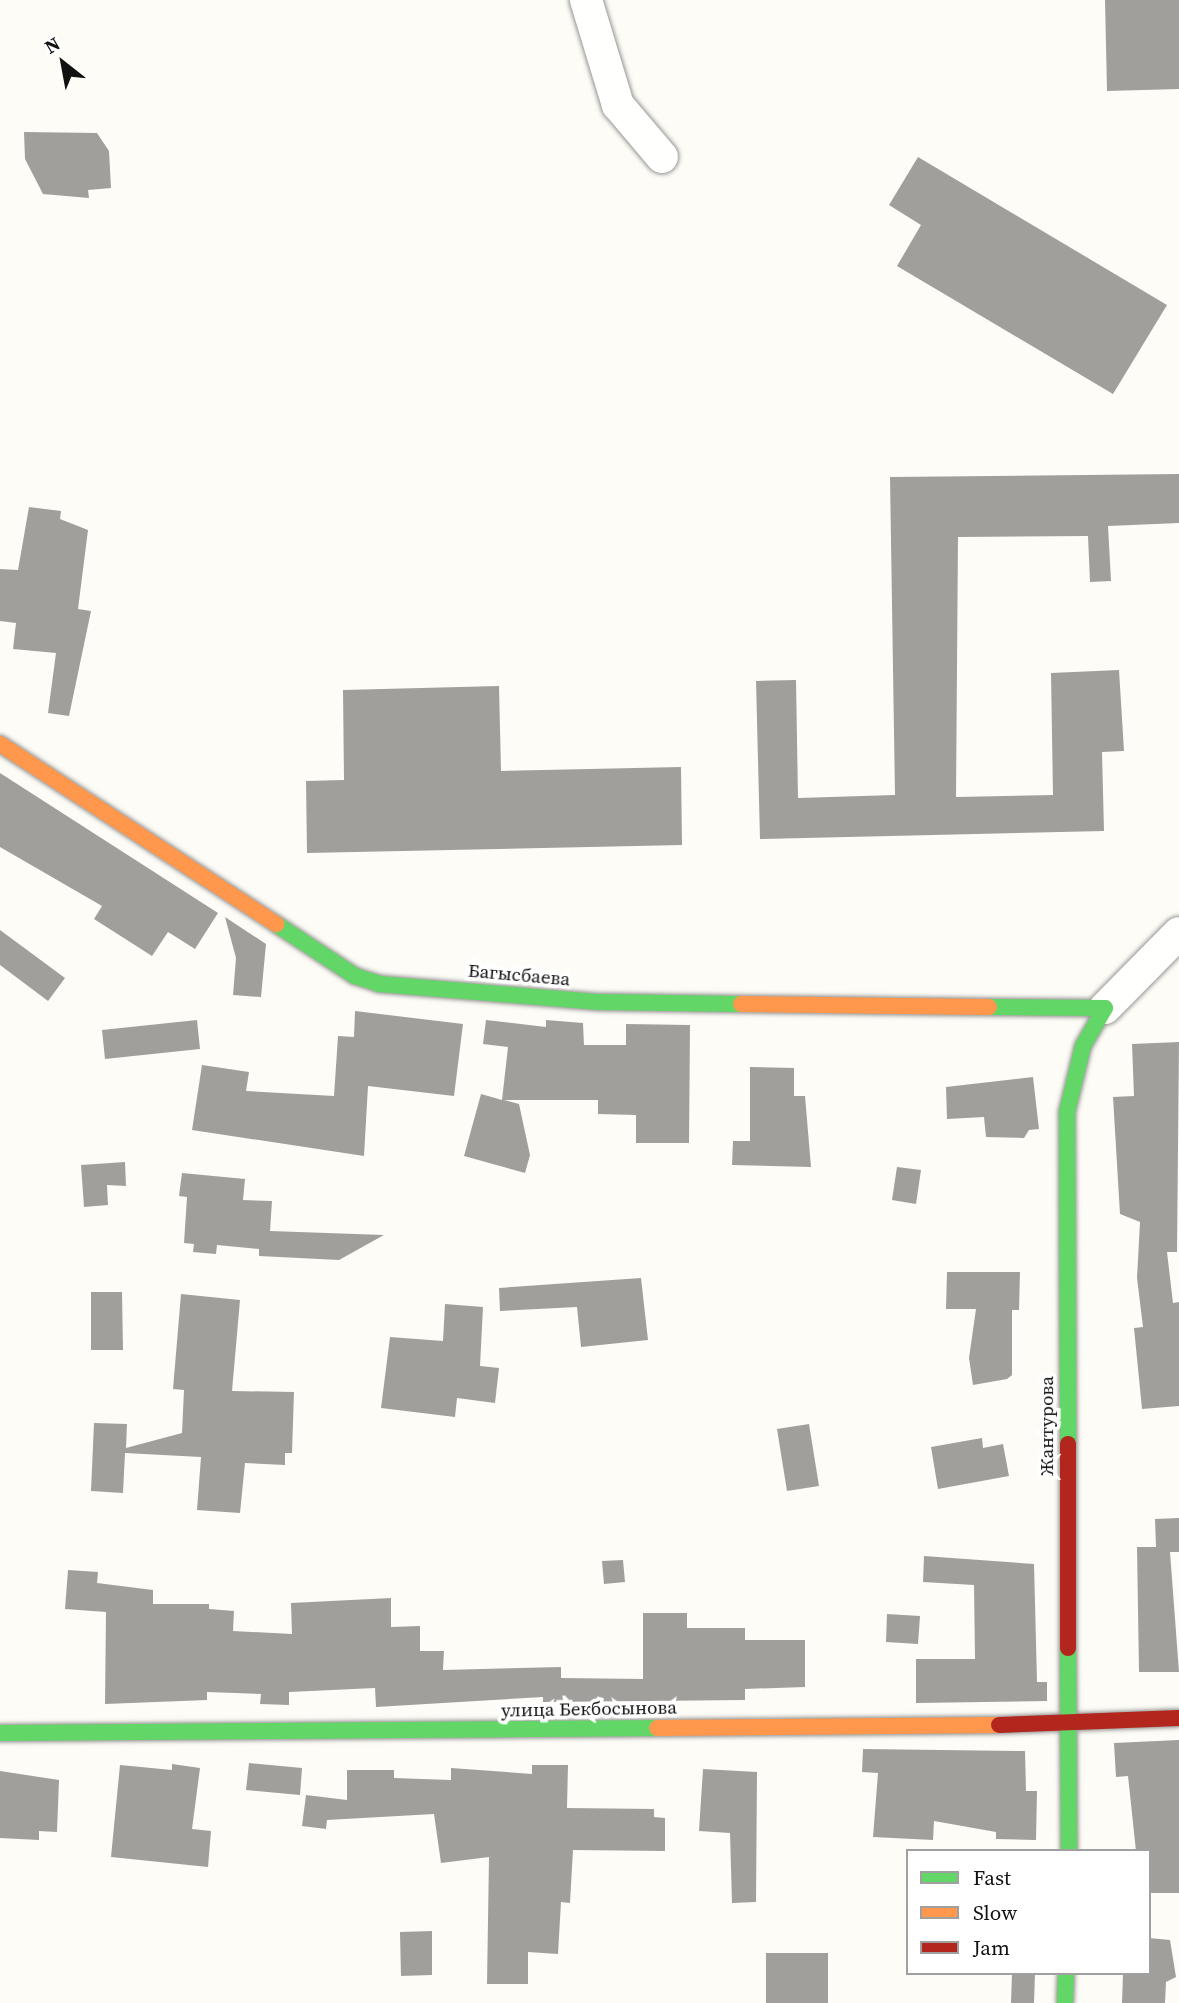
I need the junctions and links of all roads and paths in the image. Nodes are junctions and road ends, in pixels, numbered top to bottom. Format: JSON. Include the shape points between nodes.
{"nodes":[{"id":1,"x":586,"y":0,"type":"edge"},
{"id":2,"x":662,"y":158,"type":"dead end"},
{"id":3,"x":0,"y":744,"type":"edge"},
{"id":4,"x":1179,"y":933,"type":"edge"},
{"id":5,"x":1105,"y":1008,"type":"junction"},
{"id":6,"x":1179,"y":1717,"type":"edge"},
{"id":7,"x":1072,"y":1719,"type":"junction"},
{"id":8,"x":0,"y":1733,"type":"edge"},
{"id":9,"x":1069,"y":1849,"type":"edge"},
{"id":10,"x":1066,"y":1975,"type":"edge"},
{"id":11,"x":1066,"y":2003,"type":"edge"}],
"edges":[{"from":1,"to":2,"type":"street","via":[[618,105]]},
{"from":3,"to":5,"type":"street","name":"Багысбаева","via":[[355,976],[379,984],[599,1002]]},
{"from":4,"to":5,"type":"street"},
{"from":5,"to":7,"type":"street","name":"Жантурова","via":[[1083,1046],[1067,1112]]},
{"from":6,"to":7,"type":"street","name":"улица Бекбосынова"},
{"from":7,"to":8,"type":"street","name":"улица Бекбосынова","via":[[993,1725]]},
{"from":7,"to":9,"type":"street","name":"Жантурова"},
{"from":10,"to":11,"type":"street"}]}
